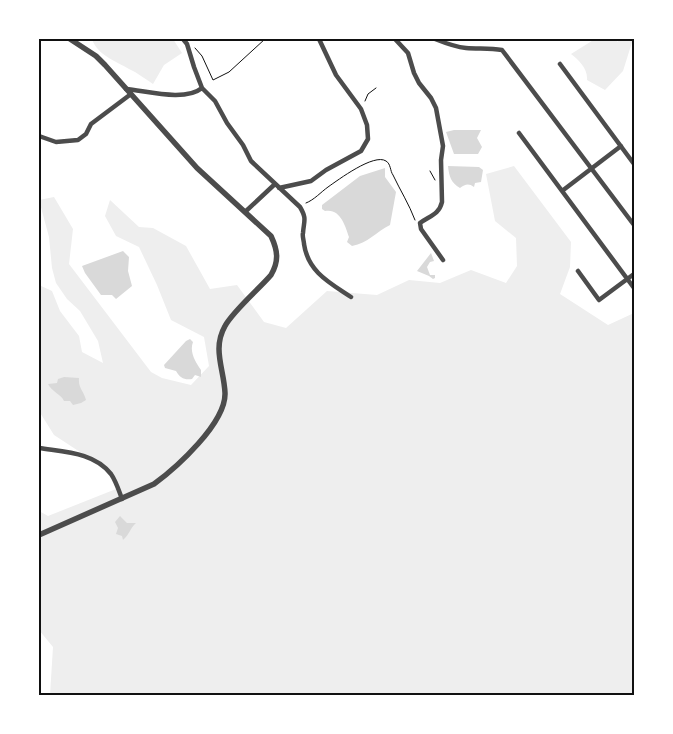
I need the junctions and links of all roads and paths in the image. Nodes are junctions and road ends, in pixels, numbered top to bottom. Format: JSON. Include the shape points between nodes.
{"nodes":[{"id":1,"x":70,"y":39,"type":"edge"},
{"id":2,"x":183,"y":39,"type":"edge"},
{"id":3,"x":264,"y":39,"type":"edge"},
{"id":4,"x":319,"y":39,"type":"edge"},
{"id":5,"x":394,"y":39,"type":"edge"},
{"id":6,"x":435,"y":39,"type":"edge"},
{"id":7,"x":187,"y":44,"type":"junction"},
{"id":8,"x":560,"y":64,"type":"dead end"},
{"id":9,"x":202,"y":88,"type":"junction"},
{"id":10,"x":376,"y":88,"type":"dead end"},
{"id":11,"x":126,"y":89,"type":"junction"},
{"id":12,"x":131,"y":94,"type":"junction"},
{"id":13,"x":361,"y":109,"type":"junction"},
{"id":14,"x":519,"y":133,"type":"dead end"},
{"id":15,"x":39,"y":136,"type":"edge"},
{"id":16,"x":621,"y":146,"type":"junction"},
{"id":17,"x":634,"y":164,"type":"edge"},
{"id":18,"x":592,"y":168,"type":"junction"},
{"id":19,"x":277,"y":186,"type":"junction"},
{"id":20,"x":562,"y":191,"type":"junction"},
{"id":21,"x":296,"y":202,"type":"junction"},
{"id":22,"x":245,"y":212,"type":"junction"},
{"id":23,"x":420,"y":223,"type":"junction"},
{"id":24,"x":634,"y":225,"type":"edge"},
{"id":25,"x":442,"y":260,"type":"dead end"},
{"id":26,"x":578,"y":271,"type":"dead end"},
{"id":27,"x":634,"y":274,"type":"edge"},
{"id":28,"x":628,"y":279,"type":"junction"},
{"id":29,"x":634,"y":288,"type":"edge"},
{"id":30,"x":351,"y":298,"type":"dead end"},
{"id":31,"x":39,"y":448,"type":"edge"},
{"id":32,"x":122,"y":499,"type":"junction"},
{"id":33,"x":39,"y":535,"type":"edge"}],
"edges":[{"from":1,"to":11,"type":"street","via":[[96,56]]},
{"from":2,"to":7,"type":"street"},
{"from":3,"to":7,"type":"path","via":[[229,72],[213,80],[202,56]]},
{"from":4,"to":13,"type":"street","via":[[336,75]]},
{"from":5,"to":23,"type":"street","via":[[408,53],[419,83],[432,98],[443,146],[440,209]]},
{"from":6,"to":18,"type":"street","via":[[452,46],[502,50]]},
{"from":7,"to":9,"type":"street"},
{"from":8,"to":16,"type":"street"},
{"from":9,"to":11,"type":"street","via":[[185,94]]},
{"from":9,"to":19,"type":"street","via":[[215,101],[251,161]]},
{"from":10,"to":13,"type":"path","via":[[368,94]]},
{"from":11,"to":12,"type":"street"},
{"from":12,"to":15,"type":"street","via":[[91,124],[78,140],[56,142]]},
{"from":12,"to":22,"type":"street","via":[[196,168]]},
{"from":13,"to":19,"type":"street","via":[[368,139],[361,151],[310,181]]},
{"from":14,"to":20,"type":"street"},
{"from":16,"to":17,"type":"street"},
{"from":16,"to":18,"type":"street"},
{"from":18,"to":20,"type":"street"},
{"from":18,"to":24,"type":"street"},
{"from":19,"to":21,"type":"street"},
{"from":19,"to":22,"type":"street"},
{"from":20,"to":28,"type":"street"},
{"from":21,"to":23,"type":"path","via":[[310,202],[368,162],[386,161],[415,220]]},
{"from":21,"to":30,"type":"street","via":[[304,214],[302,233],[309,262],[324,279]]},
{"from":22,"to":32,"type":"street","via":[[271,236],[277,260],[271,275],[225,326],[218,348],[225,394],[222,407],[210,428],[176,466],[154,484]]},
{"from":23,"to":25,"type":"street"},
{"from":26,"to":28,"type":"street","via":[[599,300]]},
{"from":27,"to":28,"type":"street"},
{"from":28,"to":29,"type":"street"},
{"from":31,"to":32,"type":"street","via":[[85,456],[99,462],[112,475]]},
{"from":32,"to":33,"type":"street"}]}
